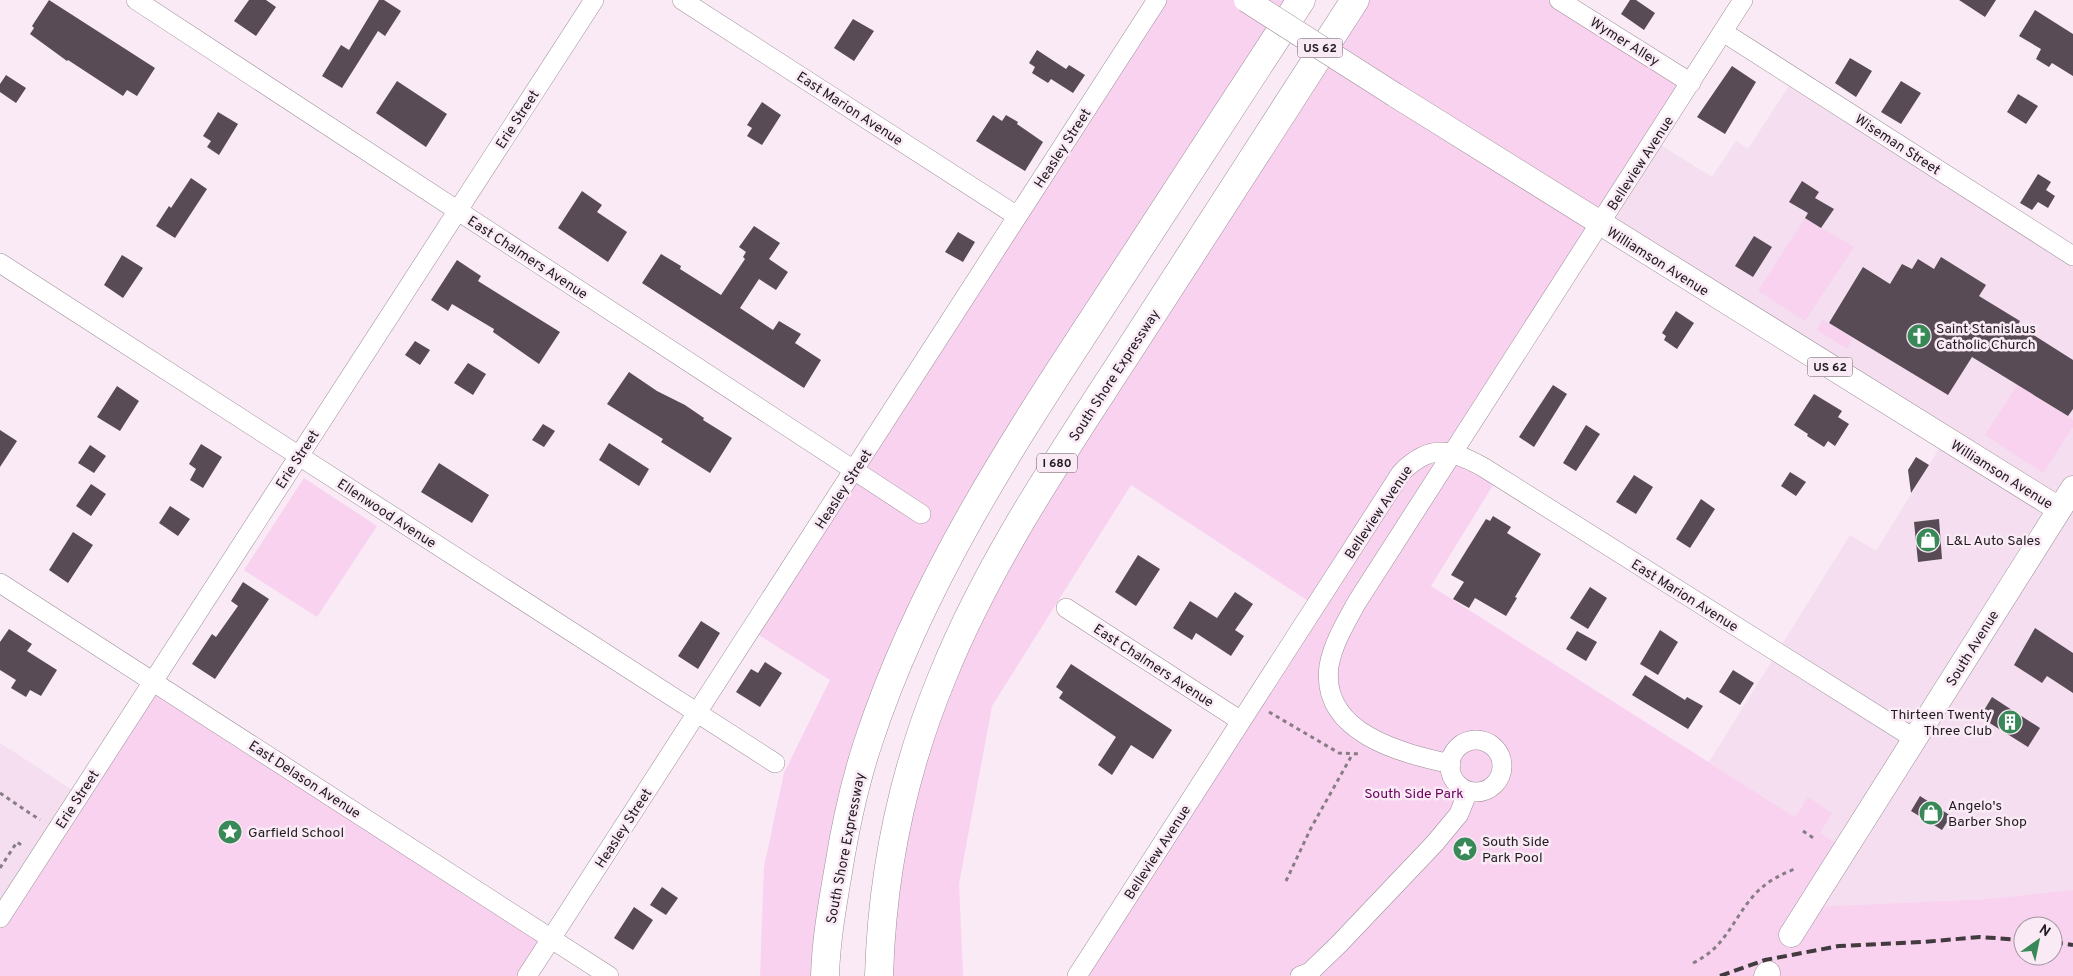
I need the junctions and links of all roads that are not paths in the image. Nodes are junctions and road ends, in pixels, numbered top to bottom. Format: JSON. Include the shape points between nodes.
{"nodes":[{"id":1,"x":136,"y":0,"type":"edge"},
{"id":2,"x":594,"y":0,"type":"edge"},
{"id":3,"x":682,"y":0,"type":"edge"},
{"id":4,"x":1157,"y":0,"type":"edge"},
{"id":5,"x":1246,"y":0,"type":"edge"},
{"id":6,"x":1301,"y":0,"type":"edge"},
{"id":7,"x":1355,"y":0,"type":"edge"},
{"id":8,"x":1559,"y":0,"type":"edge"},
{"id":9,"x":1744,"y":0,"type":"edge"},
{"id":10,"x":1723,"y":32,"type":"junction"},
{"id":11,"x":1691,"y":83,"type":"junction"},
{"id":12,"x":458,"y":211,"type":"junction"},
{"id":13,"x":1017,"y":216,"type":"junction"},
{"id":14,"x":1600,"y":224,"type":"junction"},
{"id":15,"x":2073,"y":256,"type":"edge"},
{"id":16,"x":0,"y":262,"type":"edge"},
{"id":17,"x":1454,"y":453,"type":"junction"},
{"id":18,"x":299,"y":456,"type":"junction"},
{"id":19,"x":854,"y":471,"type":"junction"},
{"id":20,"x":2073,"y":488,"type":"edge"},
{"id":21,"x":921,"y":514,"type":"dead end"},
{"id":22,"x":2066,"y":514,"type":"edge"},
{"id":23,"x":0,"y":583,"type":"edge"},
{"id":24,"x":1066,"y":608,"type":"dead end"},
{"id":25,"x":153,"y":682,"type":"junction"},
{"id":26,"x":697,"y":713,"type":"junction"},
{"id":27,"x":1241,"y":721,"type":"junction"},
{"id":28,"x":1915,"y":739,"type":"junction"},
{"id":29,"x":775,"y":763,"type":"dead end"},
{"id":30,"x":1451,"y":764,"type":"junction"},
{"id":31,"x":1468,"y":791,"type":"junction"},
{"id":32,"x":0,"y":918,"type":"edge"},
{"id":33,"x":1791,"y":935,"type":"dead end"},
{"id":34,"x":551,"y":938,"type":"junction"},
{"id":35,"x":527,"y":976,"type":"edge"},
{"id":36,"x":609,"y":976,"type":"edge"},
{"id":37,"x":825,"y":976,"type":"edge"},
{"id":38,"x":879,"y":976,"type":"edge"},
{"id":39,"x":1077,"y":976,"type":"edge"},
{"id":40,"x":1300,"y":976,"type":"edge"}],
"edges":[{"from":1,"to":12,"type":"street","name":"East Chalmers Avenue"},
{"from":2,"to":12,"type":"street","name":"Erie Street"},
{"from":3,"to":13,"type":"street","name":"East Marion Avenue"},
{"from":4,"to":13,"type":"street","name":"Heasley Street"},
{"from":5,"to":14,"type":"main road","name":"Williamson Avenue","number":"US 62","bridge":true},
{"from":6,"to":37,"type":"highway","name":"South Shore Expressway","via":[[1060,370],[944,564],[904,648],[867,744],[844,837],[828,929]]},
{"from":7,"to":38,"type":"highway","name":"South Shore Expressway","number":"I 680","via":[[1036,497],[963,630],[942,675],[904,792],[884,894]]},
{"from":8,"to":11,"type":"street","name":"Wymer Alley"},
{"from":9,"to":10,"type":"street","name":"Belleview Avenue"},
{"from":10,"to":11,"type":"street","name":"Belleview Avenue"},
{"from":10,"to":15,"type":"street","name":"Wiseman Street"},
{"from":11,"to":14,"type":"street","name":"Belleview Avenue"},
{"from":12,"to":18,"type":"street","name":"Erie Street"},
{"from":12,"to":19,"type":"street","name":"East Chalmers Avenue"},
{"from":13,"to":19,"type":"street","name":"Heasley Street"},
{"from":14,"to":17,"type":"street","name":"Belleview Avenue"},
{"from":14,"to":22,"type":"main road","name":"Williamson Avenue","number":"US 62"},
{"from":16,"to":18,"type":"street","name":"Ellenwood Avenue"},
{"from":17,"to":27,"type":"street","name":"Belleview Avenue","via":[[1422,455],[1401,473]]},
{"from":17,"to":28,"type":"street","name":"East Marion Avenue","via":[[1484,467]]},
{"from":17,"to":30,"type":"street","via":[[1357,602],[1344,626],[1328,679],[1339,709],[1351,724],[1377,742]]},
{"from":18,"to":25,"type":"street","name":"Erie Street"},
{"from":18,"to":26,"type":"street","name":"Ellenwood Avenue"},
{"from":19,"to":21,"type":"street","name":"East Chalmers Avenue"},
{"from":19,"to":26,"type":"street","name":"Heasley Street"},
{"from":20,"to":22,"type":"main road","name":"South Avenue"},
{"from":22,"to":28,"type":"main road","name":"South Avenue"},
{"from":23,"to":25,"type":"street","name":"East Delason Avenue"},
{"from":24,"to":27,"type":"street","name":"East Chalmers Avenue"},
{"from":25,"to":32,"type":"street","name":"Erie Street"},
{"from":25,"to":34,"type":"street","name":"East Delason Avenue"},
{"from":26,"to":29,"type":"street","name":"Ellenwood Avenue"},
{"from":26,"to":34,"type":"street","name":"Heasley Street"},
{"from":27,"to":39,"type":"street","name":"Belleview Avenue"},
{"from":28,"to":33,"type":"main road","name":"South Avenue"},
{"from":30,"to":31,"type":"street","via":[[1455,780]]},
{"from":30,"to":31,"type":"street","via":[[1457,748],[1472,740],[1489,743],[1500,756],[1502,773],[1498,780],[1485,790]]},
{"from":31,"to":40,"type":"street","via":[[1459,814],[1435,843],[1339,944],[1310,972]]},
{"from":34,"to":35,"type":"street","name":"Heasley Street"},
{"from":34,"to":36,"type":"street","name":"East Delason Avenue"}]}
